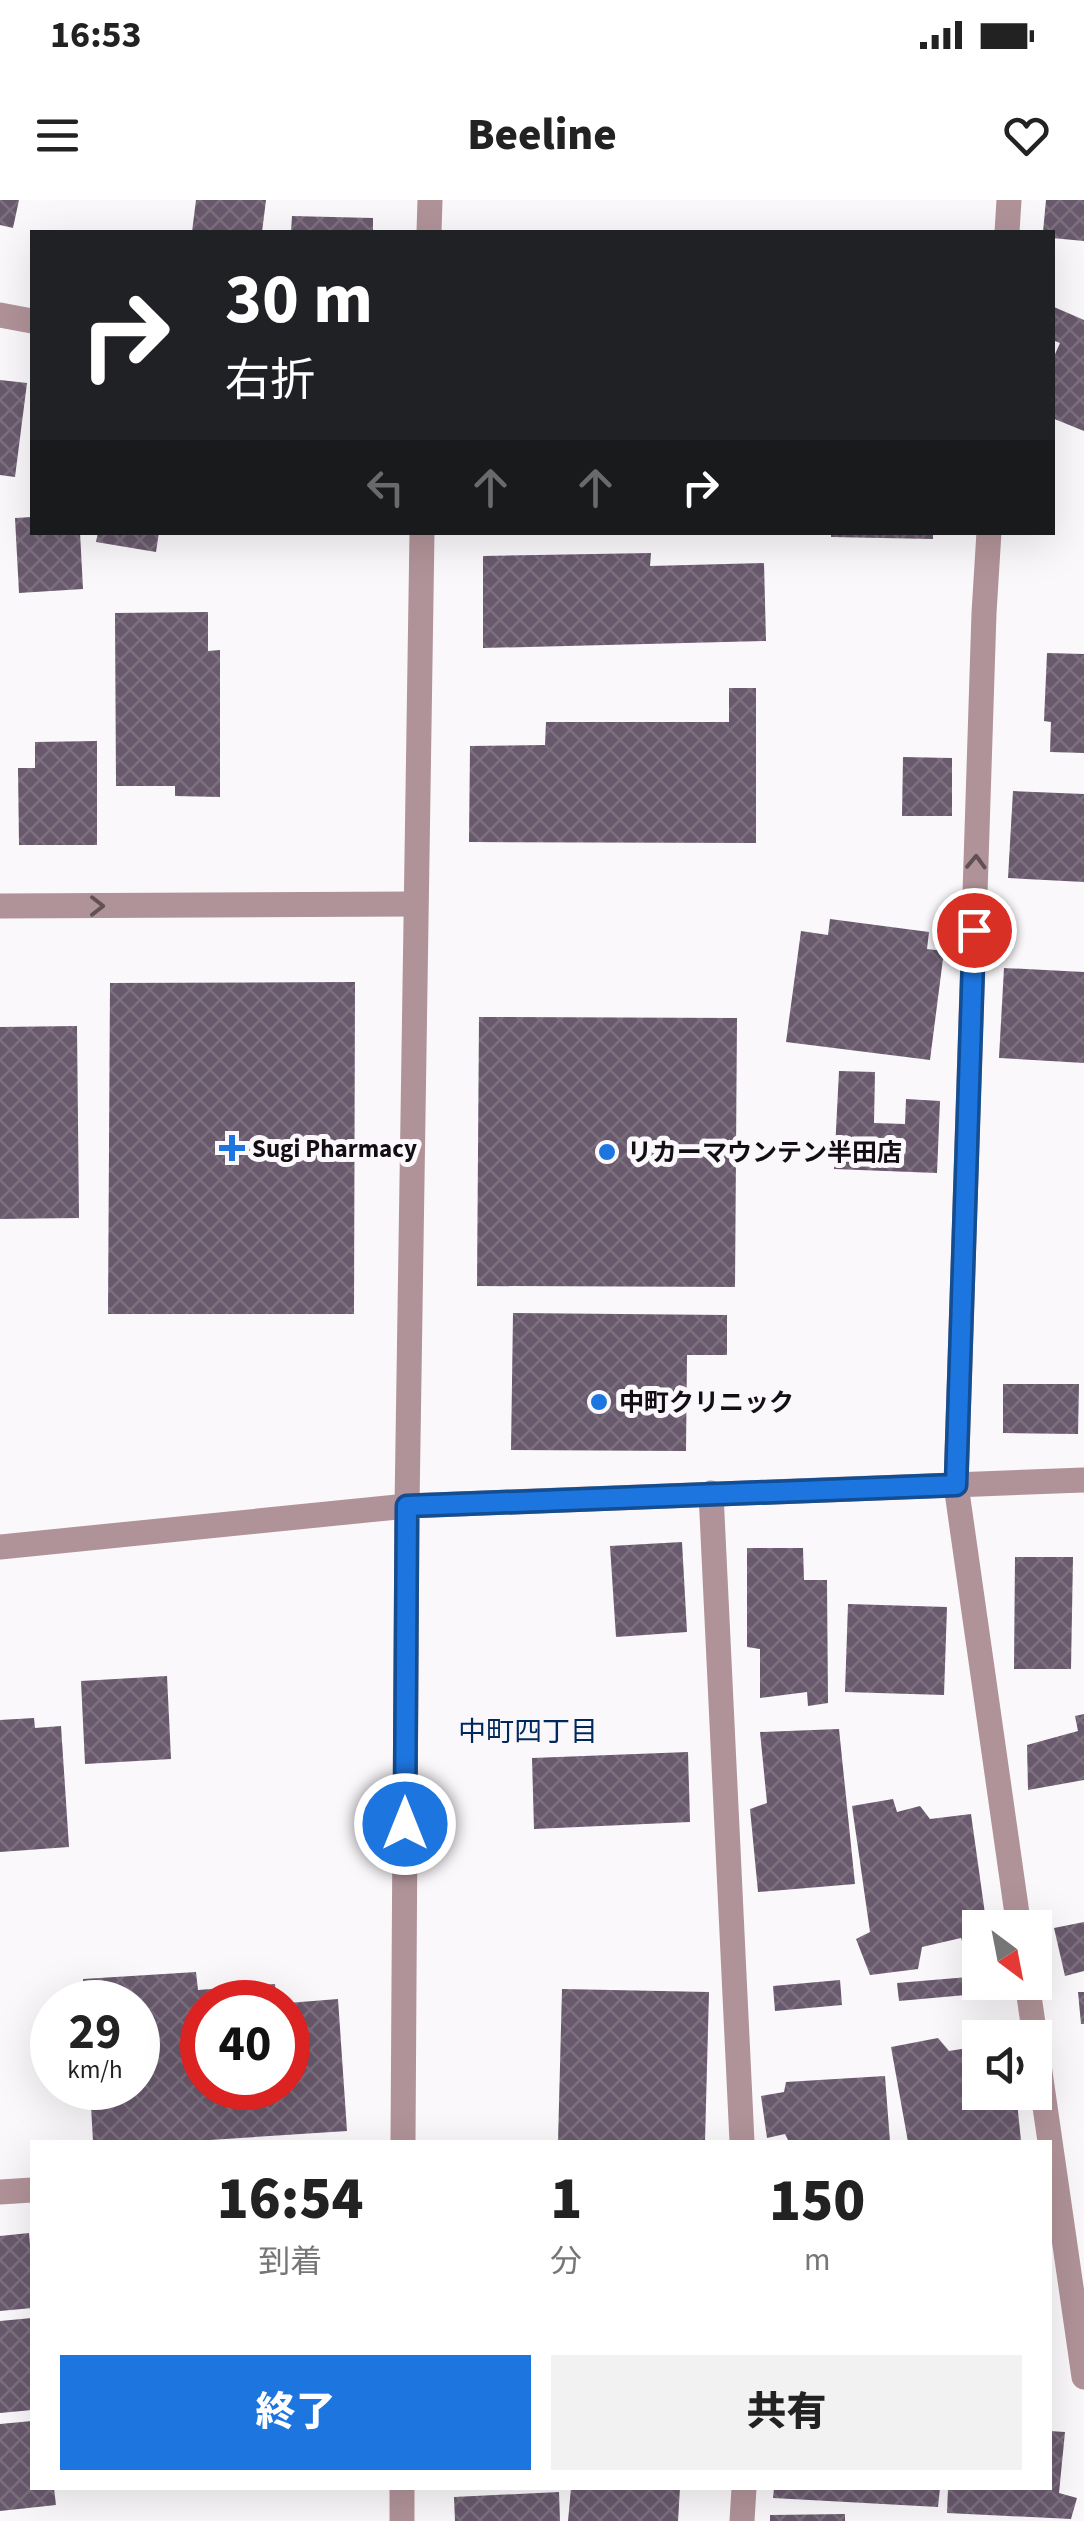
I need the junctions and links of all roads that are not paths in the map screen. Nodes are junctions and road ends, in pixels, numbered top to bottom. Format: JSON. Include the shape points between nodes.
{"nodes":[{"id":1,"x":430,"y":200,"type":"edge"},
{"id":2,"x":1009,"y":200,"type":"edge"},
{"id":3,"x":429,"y":230,"type":"edge"},
{"id":4,"x":1007,"y":230,"type":"edge"},
{"id":5,"x":0,"y":315,"type":"edge"},
{"id":6,"x":30,"y":321,"type":"edge"},
{"id":7,"x":422,"y":535,"type":"edge"},
{"id":8,"x":988,"y":535,"type":"edge"},
{"id":9,"x":414,"y":904,"type":"junction"},
{"id":10,"x":0,"y":906,"type":"edge"},
{"id":11,"x":1084,"y":1480,"type":"edge"},
{"id":12,"x":956,"y":1485,"type":"junction"},
{"id":13,"x":711,"y":1494,"type":"junction"},
{"id":14,"x":407,"y":1506,"type":"junction"},
{"id":15,"x":0,"y":1547,"type":"edge"},
{"id":16,"x":1017,"y":1910,"type":"edge"},
{"id":17,"x":1030,"y":2000,"type":"edge"},
{"id":18,"x":403,"y":2140,"type":"edge"},
{"id":19,"x":742,"y":2140,"type":"edge"},
{"id":20,"x":1050,"y":2140,"type":"edge"},
{"id":21,"x":1052,"y":2155,"type":"edge"},
{"id":22,"x":30,"y":2190,"type":"edge"},
{"id":23,"x":0,"y":2192,"type":"edge"},
{"id":24,"x":1084,"y":2377,"type":"edge"},
{"id":25,"x":402,"y":2490,"type":"edge"},
{"id":26,"x":744,"y":2490,"type":"edge"},
{"id":27,"x":402,"y":2521,"type":"edge"},
{"id":28,"x":742,"y":2521,"type":"edge"}],
"edges":[{"from":1,"to":3,"type":"street"},
{"from":2,"to":4,"type":"street"},
{"from":5,"to":6,"type":"street"},
{"from":7,"to":9,"type":"street"},
{"from":12,"to":8,"type":"street","one_way":true},
{"from":10,"to":9,"type":"street","one_way":true},
{"from":9,"to":14,"type":"street"},
{"from":11,"to":12,"type":"street"},
{"from":12,"to":13,"type":"street"},
{"from":12,"to":16,"type":"street"},
{"from":13,"to":14,"type":"street"},
{"from":13,"to":19,"type":"street"},
{"from":14,"to":15,"type":"street"},
{"from":14,"to":18,"type":"street"},
{"from":17,"to":20,"type":"street"},
{"from":21,"to":24,"type":"street"},
{"from":22,"to":23,"type":"street"},
{"from":25,"to":27,"type":"street"},
{"from":26,"to":28,"type":"street"}]}
